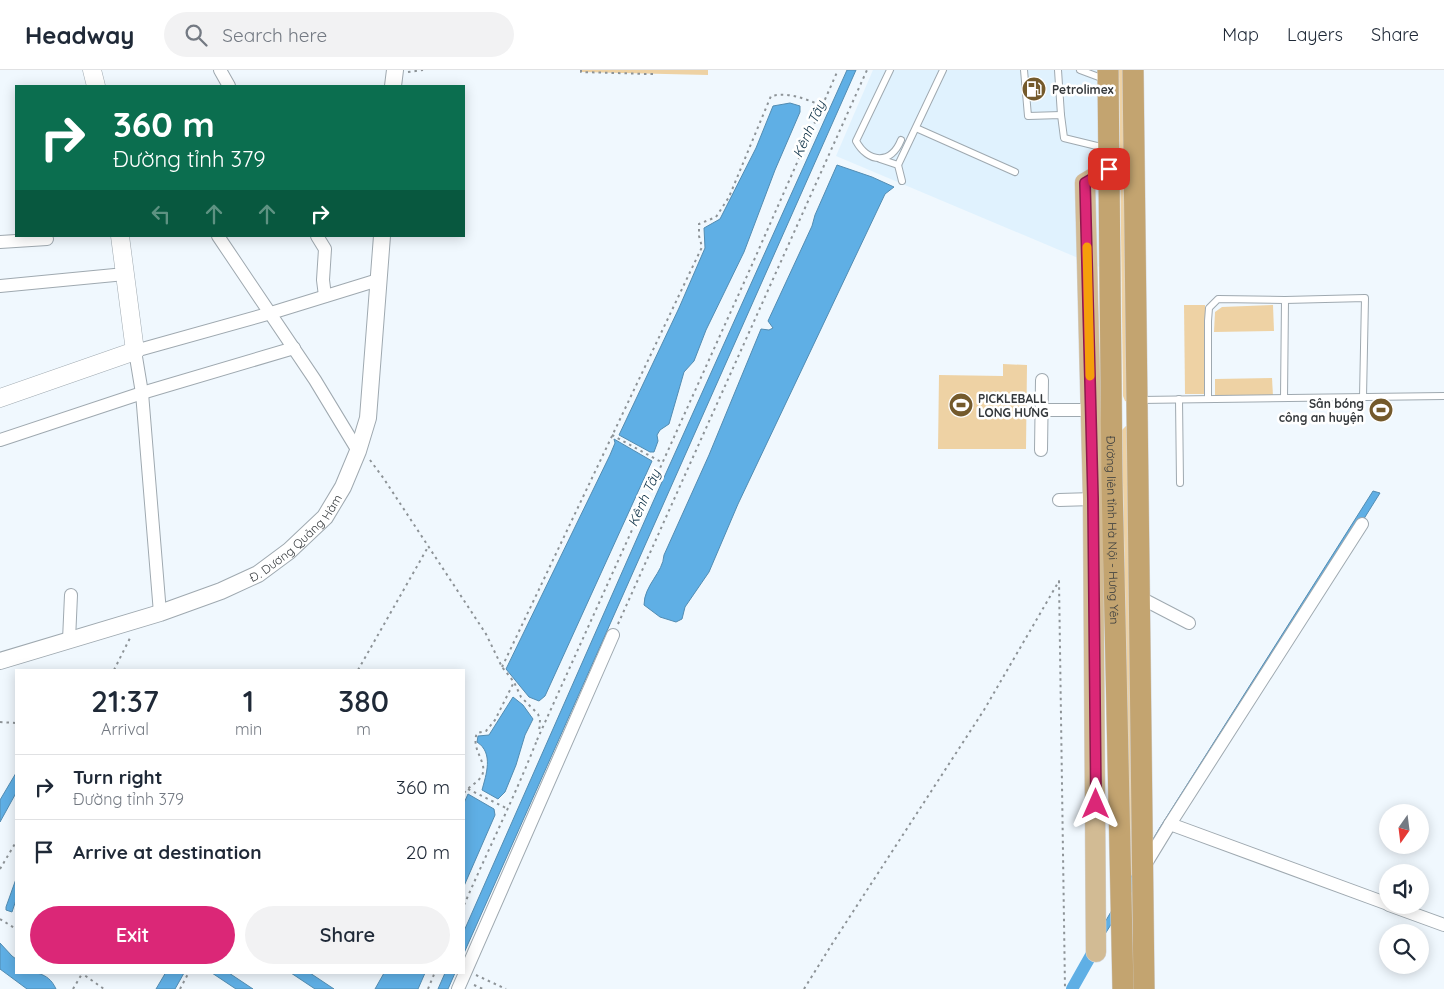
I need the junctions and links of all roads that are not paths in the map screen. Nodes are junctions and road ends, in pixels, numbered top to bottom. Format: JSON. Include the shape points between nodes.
{"nodes":[{"id":1,"x":92,"y":70,"type":"edge"},
{"id":2,"x":220,"y":70,"type":"edge"},
{"id":3,"x":395,"y":70,"type":"edge"},
{"id":4,"x":890,"y":70,"type":"edge"},
{"id":5,"x":943,"y":70,"type":"edge"},
{"id":6,"x":1024,"y":70,"type":"edge"},
{"id":7,"x":1058,"y":70,"type":"edge"},
{"id":8,"x":1080,"y":70,"type":"edge"},
{"id":9,"x":1132,"y":70,"type":"edge"},
{"id":10,"x":1100,"y":74,"type":"edge"},
{"id":11,"x":96,"y":85,"type":"edge"},
{"id":12,"x":228,"y":85,"type":"edge"},
{"id":13,"x":393,"y":85,"type":"edge"},
{"id":14,"x":1060,"y":115,"type":"junction"},
{"id":15,"x":916,"y":128,"type":"junction"},
{"id":16,"x":901,"y":140,"type":"dead end"},
{"id":17,"x":880,"y":158,"type":"junction"},
{"id":18,"x":1109,"y":159,"type":"junction"},
{"id":19,"x":898,"y":165,"type":"junction"},
{"id":20,"x":1016,"y":172,"type":"dead end"},
{"id":21,"x":902,"y":181,"type":"dead end"},
{"id":22,"x":120,"y":237,"type":"edge"},
{"id":23,"x":219,"y":237,"type":"edge"},
{"id":24,"x":318,"y":237,"type":"edge"},
{"id":25,"x":382,"y":237,"type":"edge"},
{"id":26,"x":47,"y":239,"type":"dead end"},
{"id":27,"x":0,"y":242,"type":"edge"},
{"id":28,"x":125,"y":274,"type":"junction"},
{"id":29,"x":378,"y":280,"type":"junction"},
{"id":30,"x":0,"y":286,"type":"edge"},
{"id":31,"x":325,"y":296,"type":"junction"},
{"id":32,"x":1285,"y":300,"type":"junction"},
{"id":33,"x":271,"y":313,"type":"junction"},
{"id":34,"x":294,"y":348,"type":"junction"},
{"id":35,"x":135,"y":352,"type":"junction"},
{"id":36,"x":1042,"y":380,"type":"dead end"},
{"id":37,"x":142,"y":393,"type":"junction"},
{"id":38,"x":1444,"y":396,"type":"edge"},
{"id":39,"x":1363,"y":397,"type":"junction"},
{"id":40,"x":0,"y":398,"type":"edge"},
{"id":41,"x":1284,"y":398,"type":"junction"},
{"id":42,"x":1208,"y":399,"type":"junction"},
{"id":43,"x":1179,"y":400,"type":"junction"},
{"id":44,"x":1136,"y":408,"type":"junction"},
{"id":45,"x":1042,"y":410,"type":"junction"},
{"id":46,"x":1104,"y":412,"type":"junction"},
{"id":47,"x":0,"y":440,"type":"edge"},
{"id":48,"x":358,"y":450,"type":"junction"},
{"id":49,"x":1041,"y":450,"type":"dead end"},
{"id":50,"x":1180,"y":483,"type":"dead end"},
{"id":51,"x":1102,"y":498,"type":"junction"},
{"id":52,"x":1059,"y":500,"type":"dead end"},
{"id":53,"x":1362,"y":524,"type":"dead end"},
{"id":54,"x":71,"y":595,"type":"dead end"},
{"id":55,"x":1139,"y":597,"type":"junction"},
{"id":56,"x":160,"y":613,"type":"junction"},
{"id":57,"x":1189,"y":624,"type":"dead end"},
{"id":58,"x":613,"y":636,"type":"road end"},
{"id":59,"x":68,"y":640,"type":"junction"},
{"id":60,"x":0,"y":661,"type":"edge"},
{"id":61,"x":1118,"y":729,"type":"junction"},
{"id":62,"x":1095,"y":730,"type":"junction"},
{"id":63,"x":1170,"y":824,"type":"junction"},
{"id":64,"x":1143,"y":867,"type":"junction"},
{"id":65,"x":1122,"y":891,"type":"junction"},
{"id":66,"x":1096,"y":898,"type":"junction"},
{"id":67,"x":1379,"y":902,"type":"edge"},
{"id":68,"x":1413,"y":914,"type":"edge"},
{"id":69,"x":1444,"y":925,"type":"edge"},
{"id":70,"x":1096,"y":952,"type":"dead end"},
{"id":71,"x":465,"y":972,"type":"edge"},
{"id":72,"x":464,"y":974,"type":"edge"},
{"id":73,"x":458,"y":989,"type":"edge"},
{"id":74,"x":1123,"y":989,"type":"edge"},
{"id":75,"x":1144,"y":989,"type":"edge"}],
"edges":[{"from":1,"to":11,"type":"main road"},
{"from":2,"to":12,"type":"street"},
{"from":3,"to":13,"type":"street"},
{"from":4,"to":17,"type":"lane","via":[[856,141],[866,154]]},
{"from":5,"to":15,"type":"lane"},
{"from":6,"to":14,"type":"lane","via":[[1028,116]]},
{"from":7,"to":14,"type":"lane"},
{"from":8,"to":10,"type":"lane"},
{"from":9,"to":44,"type":"highway","name":"Đường liên tỉnh Hà Nội - Hưng Yên"},
{"from":10,"to":18,"type":"highway","name":"Đường liên tỉnh Hà Nội - Hưng Yên"},
{"from":14,"to":18,"type":"lane","via":[[1064,138]]},
{"from":15,"to":19,"type":"lane"},
{"from":15,"to":20,"type":"lane"},
{"from":16,"to":17,"type":"lane","via":[[893,153]]},
{"from":17,"to":19,"type":"lane"},
{"from":18,"to":46,"type":"highway","name":"Đường liên tỉnh Hà Nội - Hưng Yên"},
{"from":19,"to":21,"type":"lane"},
{"from":22,"to":28,"type":"main road"},
{"from":23,"to":33,"type":"street"},
{"from":24,"to":31,"type":"street","via":[[326,249]]},
{"from":25,"to":29,"type":"street","name":"Đ. Dương Quảng Hàm"},
{"from":26,"to":27,"type":"street"},
{"from":28,"to":30,"type":"street"},
{"from":28,"to":35,"type":"main road"},
{"from":29,"to":31,"type":"street"},
{"from":29,"to":48,"type":"street","name":"Đ. Dương Quảng Hàm","via":[[368,418]]},
{"from":31,"to":33,"type":"street"},
{"from":32,"to":39,"type":"lane","via":[[1364,298]]},
{"from":32,"to":41,"type":"lane"},
{"from":32,"to":42,"type":"lane","via":[[1218,299],[1209,308]]},
{"from":33,"to":34,"type":"street"},
{"from":33,"to":35,"type":"street"},
{"from":34,"to":37,"type":"street"},
{"from":34,"to":48,"type":"street"},
{"from":35,"to":37,"type":"street"},
{"from":35,"to":40,"type":"main road"},
{"from":36,"to":45,"type":"street"},
{"from":37,"to":47,"type":"street"},
{"from":37,"to":56,"type":"street"},
{"from":38,"to":39,"type":"lane"},
{"from":39,"to":41,"type":"lane"},
{"from":41,"to":42,"type":"lane"},
{"from":42,"to":43,"type":"lane"},
{"from":43,"to":44,"type":"lane"},
{"from":43,"to":50,"type":"lane"},
{"from":44,"to":46,"type":"highway"},
{"from":44,"to":55,"type":"highway","name":"Đường liên tỉnh Hà Nội - Hưng Yên"},
{"from":45,"to":46,"type":"street"},
{"from":45,"to":49,"type":"street"},
{"from":46,"to":51,"type":"highway","name":"Đường liên tỉnh Hà Nội - Hưng Yên"},
{"from":48,"to":56,"type":"street","name":"Đ. Dương Quảng Hàm","via":[[343,487],[325,517],[289,552],[258,574],[222,592]]},
{"from":51,"to":52,"type":"street"},
{"from":51,"to":61,"type":"highway","name":"Đường liên tỉnh Hà Nội - Hưng Yên"},
{"from":51,"to":62,"type":"main road"},
{"from":53,"to":63,"type":"street"},
{"from":54,"to":59,"type":"street"},
{"from":55,"to":57,"type":"street"},
{"from":55,"to":64,"type":"highway","name":"Đường liên tỉnh Hà Nội - Hưng Yên"},
{"from":56,"to":59,"type":"street","name":"Đ. Dương Quảng Hàm"},
{"from":58,"to":71,"type":"street"},
{"from":59,"to":60,"type":"street","name":"Đ. Dương Quảng Hàm"},
{"from":61,"to":62,"type":"main road"},
{"from":61,"to":65,"type":"highway","name":"Đường liên tỉnh Hà Nội - Hưng Yên"},
{"from":62,"to":66,"type":"main road"},
{"from":63,"to":64,"type":"street"},
{"from":63,"to":67,"type":"street"},
{"from":64,"to":75,"type":"highway","name":"Đường liên tỉnh Hà Nội - Hưng Yên"},
{"from":65,"to":66,"type":"main road"},
{"from":65,"to":74,"type":"highway","name":"Đường liên tỉnh Hà Nội - Hưng Yên"},
{"from":66,"to":70,"type":"main road"},
{"from":68,"to":69,"type":"street"},
{"from":72,"to":73,"type":"street"}]}
